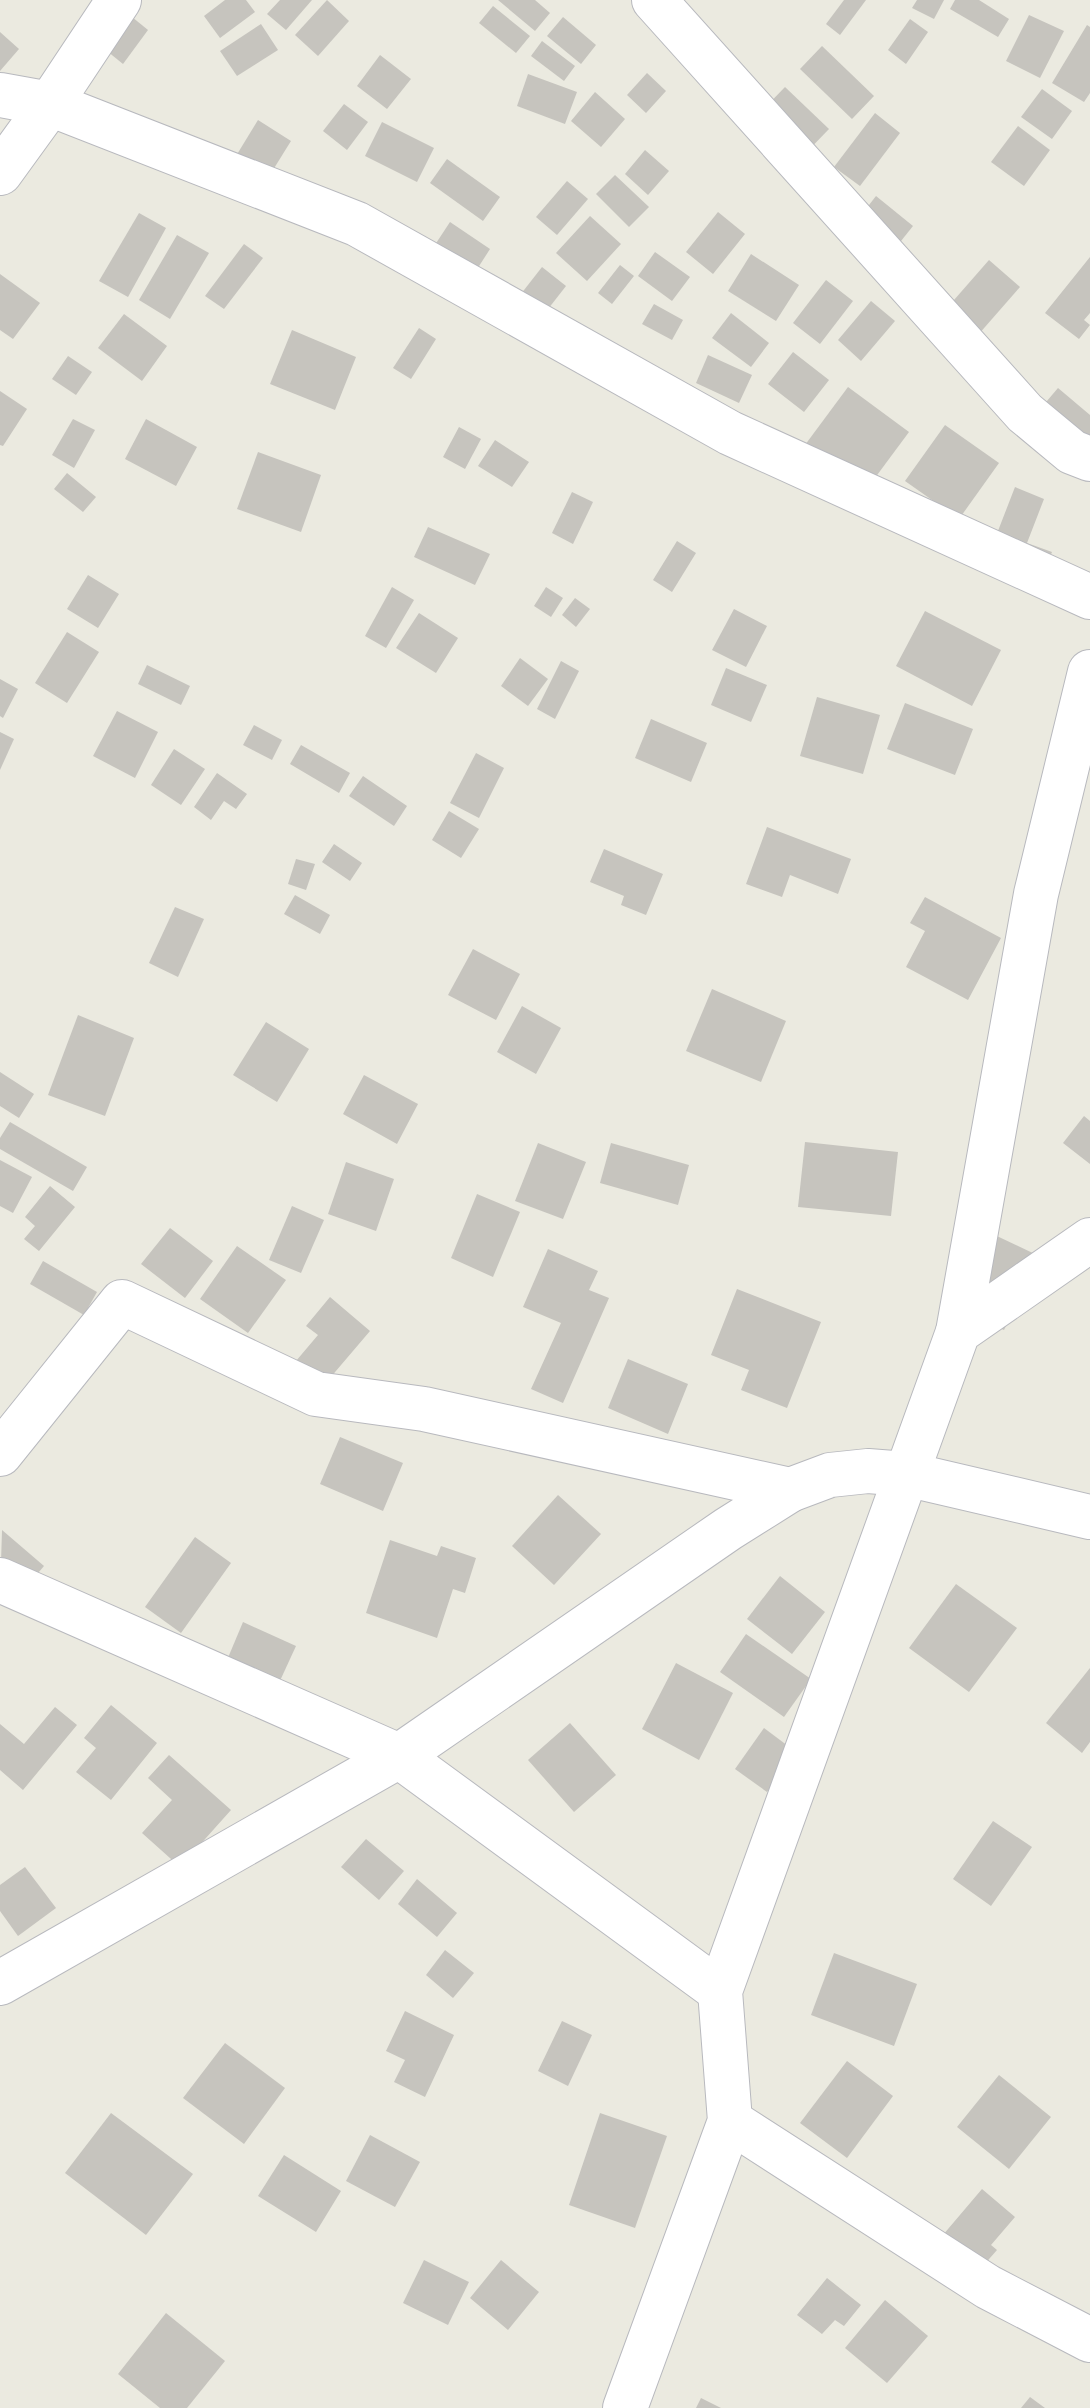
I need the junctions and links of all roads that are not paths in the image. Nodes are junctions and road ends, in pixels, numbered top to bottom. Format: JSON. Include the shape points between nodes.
{"nodes":[{"id":1,"x":119,"y":0,"type":"edge"},
{"id":2,"x":654,"y":0,"type":"edge"},
{"id":3,"x":0,"y":95,"type":"edge"},
{"id":4,"x":50,"y":104,"type":"junction"},
{"id":5,"x":0,"y":173,"type":"edge"},
{"id":6,"x":1090,"y":459,"type":"edge"},
{"id":7,"x":1090,"y":597,"type":"edge"},
{"id":8,"x":1090,"y":672,"type":"edge"},
{"id":9,"x":1090,"y":1240,"type":"edge"},
{"id":10,"x":958,"y":1332,"type":"junction"},
{"id":11,"x":0,"y":1454,"type":"edge"},
{"id":12,"x":906,"y":1474,"type":"junction"},
{"id":13,"x":790,"y":1490,"type":"junction"},
{"id":14,"x":1090,"y":1517,"type":"edge"},
{"id":15,"x":0,"y":1580,"type":"edge"},
{"id":16,"x":399,"y":1756,"type":"junction"},
{"id":17,"x":0,"y":1983,"type":"edge"},
{"id":18,"x":720,"y":1991,"type":"junction"},
{"id":19,"x":730,"y":2121,"type":"junction"},
{"id":20,"x":1090,"y":2340,"type":"edge"},
{"id":21,"x":625,"y":2408,"type":"edge"}],
"edges":[{"from":1,"to":4,"type":"street"},
{"from":2,"to":6,"type":"street","via":[[1025,413],[1072,452]]},
{"from":3,"to":4,"type":"street"},
{"from":4,"to":5,"type":"street"},
{"from":4,"to":7,"type":"street","via":[[357,224],[730,433]]},
{"from":8,"to":10,"type":"street","via":[[1036,894]]},
{"from":9,"to":10,"type":"street"},
{"from":10,"to":12,"type":"street"},
{"from":11,"to":13,"type":"street","via":[[122,1302],[316,1394],[424,1409]]},
{"from":12,"to":13,"type":"street","via":[[830,1475]]},
{"from":12,"to":14,"type":"street"},
{"from":12,"to":18,"type":"street"},
{"from":13,"to":16,"type":"street"},
{"from":15,"to":16,"type":"street"},
{"from":16,"to":17,"type":"street"},
{"from":16,"to":18,"type":"street"},
{"from":18,"to":19,"type":"street"},
{"from":19,"to":20,"type":"street","via":[[988,2287]]},
{"from":19,"to":21,"type":"street"}]}
